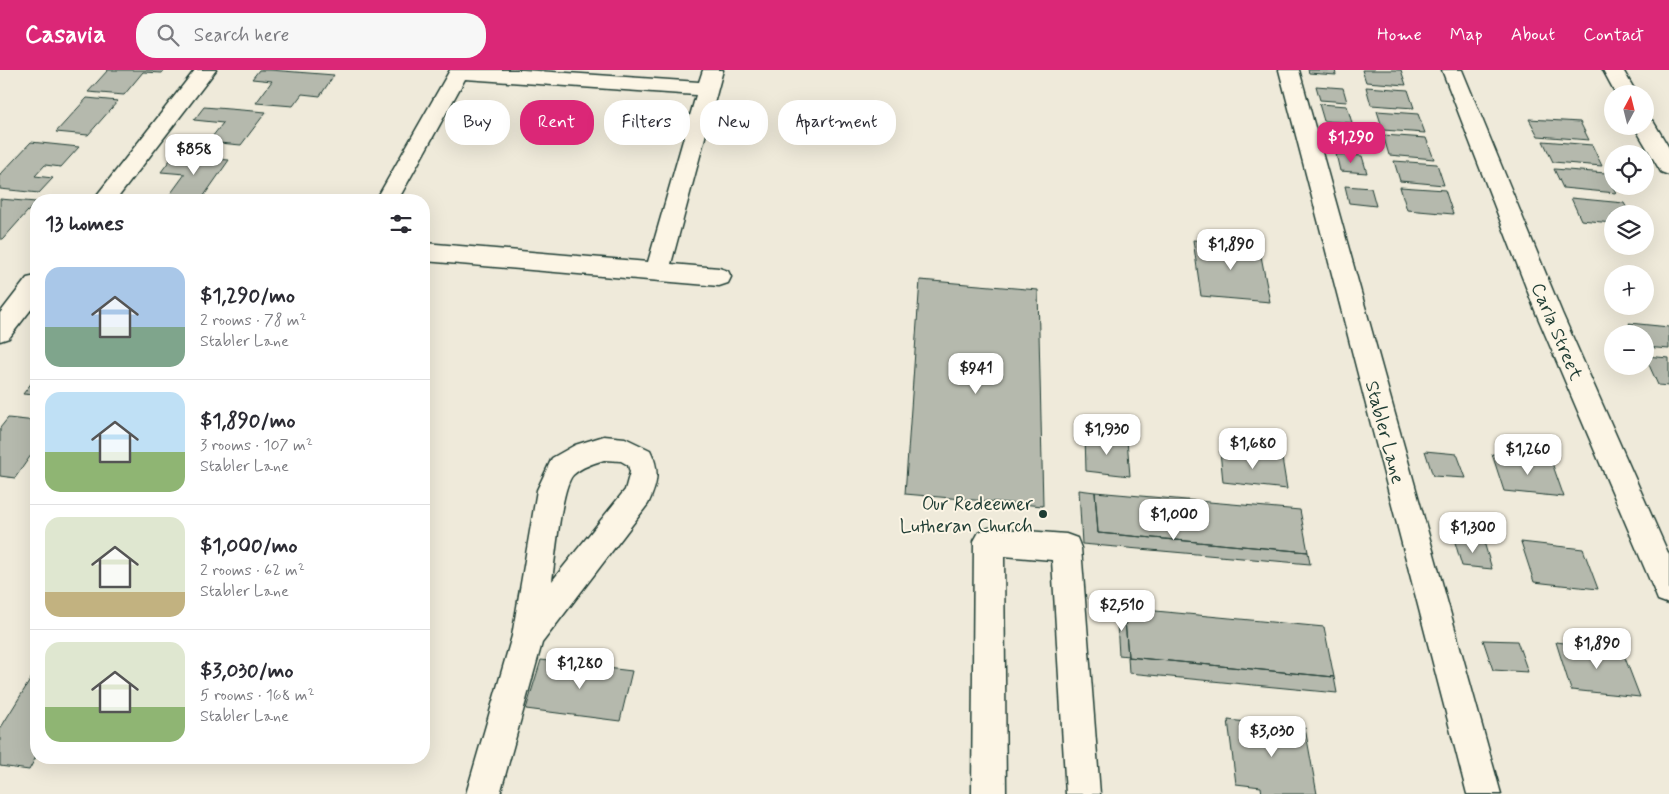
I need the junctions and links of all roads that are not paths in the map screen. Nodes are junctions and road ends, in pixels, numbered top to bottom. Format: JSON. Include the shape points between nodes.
{"nodes":[{"id":1,"x":206,"y":70,"type":"edge"},
{"id":2,"x":1289,"y":70,"type":"edge"},
{"id":3,"x":1452,"y":70,"type":"edge"},
{"id":4,"x":1613,"y":70,"type":"edge"},
{"id":5,"x":460,"y":71,"type":"edge"},
{"id":6,"x":710,"y":80,"type":"edge"},
{"id":7,"x":1622,"y":85,"type":"edge"},
{"id":8,"x":1650,"y":135,"type":"edge"},
{"id":9,"x":1669,"y":167,"type":"edge"},
{"id":10,"x":109,"y":194,"type":"edge"},
{"id":11,"x":390,"y":194,"type":"edge"},
{"id":12,"x":430,"y":253,"type":"edge"},
{"id":13,"x":657,"y":272,"type":"junction"},
{"id":14,"x":719,"y":277,"type":"dead end"},
{"id":15,"x":30,"y":293,"type":"edge"},
{"id":16,"x":0,"y":331,"type":"edge"},
{"id":17,"x":1669,"y":590,"type":"edge"},
{"id":18,"x":528,"y":636,"type":"junction"},
{"id":19,"x":482,"y":794,"type":"edge"},
{"id":20,"x":989,"y":794,"type":"edge"},
{"id":21,"x":1084,"y":794,"type":"edge"},
{"id":22,"x":1484,"y":794,"type":"edge"}],
"edges":[{"from":1,"to":10,"type":"street"},
{"from":2,"to":22,"type":"street","name":"Stabler Lane"},
{"from":3,"to":17,"type":"street","name":"Carla Street","via":[[1549,313]]},
{"from":4,"to":7,"type":"street"},
{"from":5,"to":6,"type":"street"},
{"from":5,"to":11,"type":"street"},
{"from":6,"to":13,"type":"street"},
{"from":8,"to":9,"type":"street"},
{"from":12,"to":13,"type":"street"},
{"from":13,"to":14,"type":"street"},
{"from":15,"to":16,"type":"street"},
{"from":18,"to":18,"type":"street","via":[[551,490],[562,467],[585,452],[604,448],[625,450],[640,458],[644,472],[638,495]]},
{"from":18,"to":19,"type":"street"},
{"from":20,"to":21,"type":"street","via":[[989,541],[1066,548]]}]}
